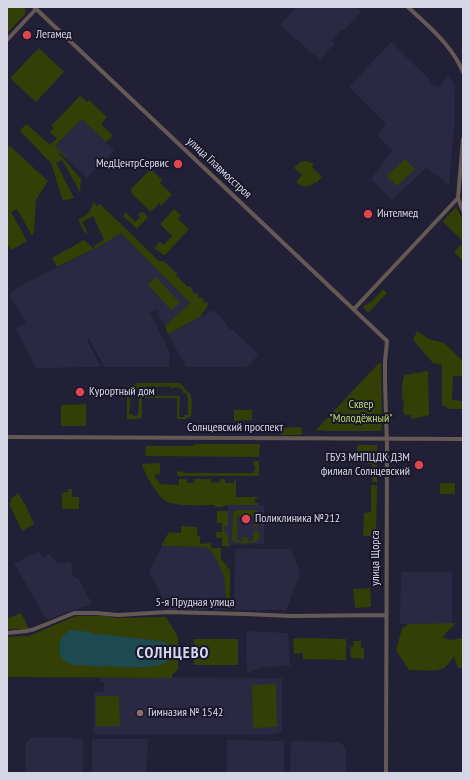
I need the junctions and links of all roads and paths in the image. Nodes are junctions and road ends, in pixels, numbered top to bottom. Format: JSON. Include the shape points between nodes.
{"nodes":[{"id":1,"x":408,"y":7,"type":"edge"},
{"id":2,"x":35,"y":8,"type":"edge"},
{"id":3,"x":7,"y":40,"type":"edge"},
{"id":4,"x":463,"y":72,"type":"edge"},
{"id":5,"x":463,"y":139,"type":"edge"},
{"id":6,"x":458,"y":198,"type":"junction"},
{"id":7,"x":463,"y":211,"type":"edge"},
{"id":8,"x":354,"y":309,"type":"junction"},
{"id":9,"x":388,"y":344,"type":"joint"},
{"id":10,"x":7,"y":437,"type":"edge"},
{"id":11,"x":386,"y":438,"type":"junction"},
{"id":12,"x":463,"y":439,"type":"edge"},
{"id":13,"x":386,"y":615,"type":"junction"},
{"id":14,"x":7,"y":633,"type":"edge"},
{"id":15,"x":386,"y":773,"type":"edge"}],
"edges":[{"from":1,"to":4,"type":"street","via":[[450,48]]},
{"from":2,"to":3,"type":"street"},
{"from":2,"to":8,"type":"street","name":"улица Главмосстроя"},
{"from":5,"to":6,"type":"street"},
{"from":6,"to":7,"type":"street"},
{"from":6,"to":8,"type":"street"},
{"from":8,"to":9,"type":"street","name":"улица Главмосстроя","via":[[387,340]]},
{"from":9,"to":11,"type":"street","name":"улица Щорса","via":[[385,369]]},
{"from":10,"to":11,"type":"street","name":"Солнцевский проспект"},
{"from":11,"to":12,"type":"street","name":"Солнцевский проспект"},
{"from":11,"to":13,"type":"street","name":"улица Щорса"},
{"from":13,"to":14,"type":"street","name":"5-я Прудная улица","via":[[74,613],[32,630]]},
{"from":13,"to":15,"type":"street","name":"улица Щорса"}]}
